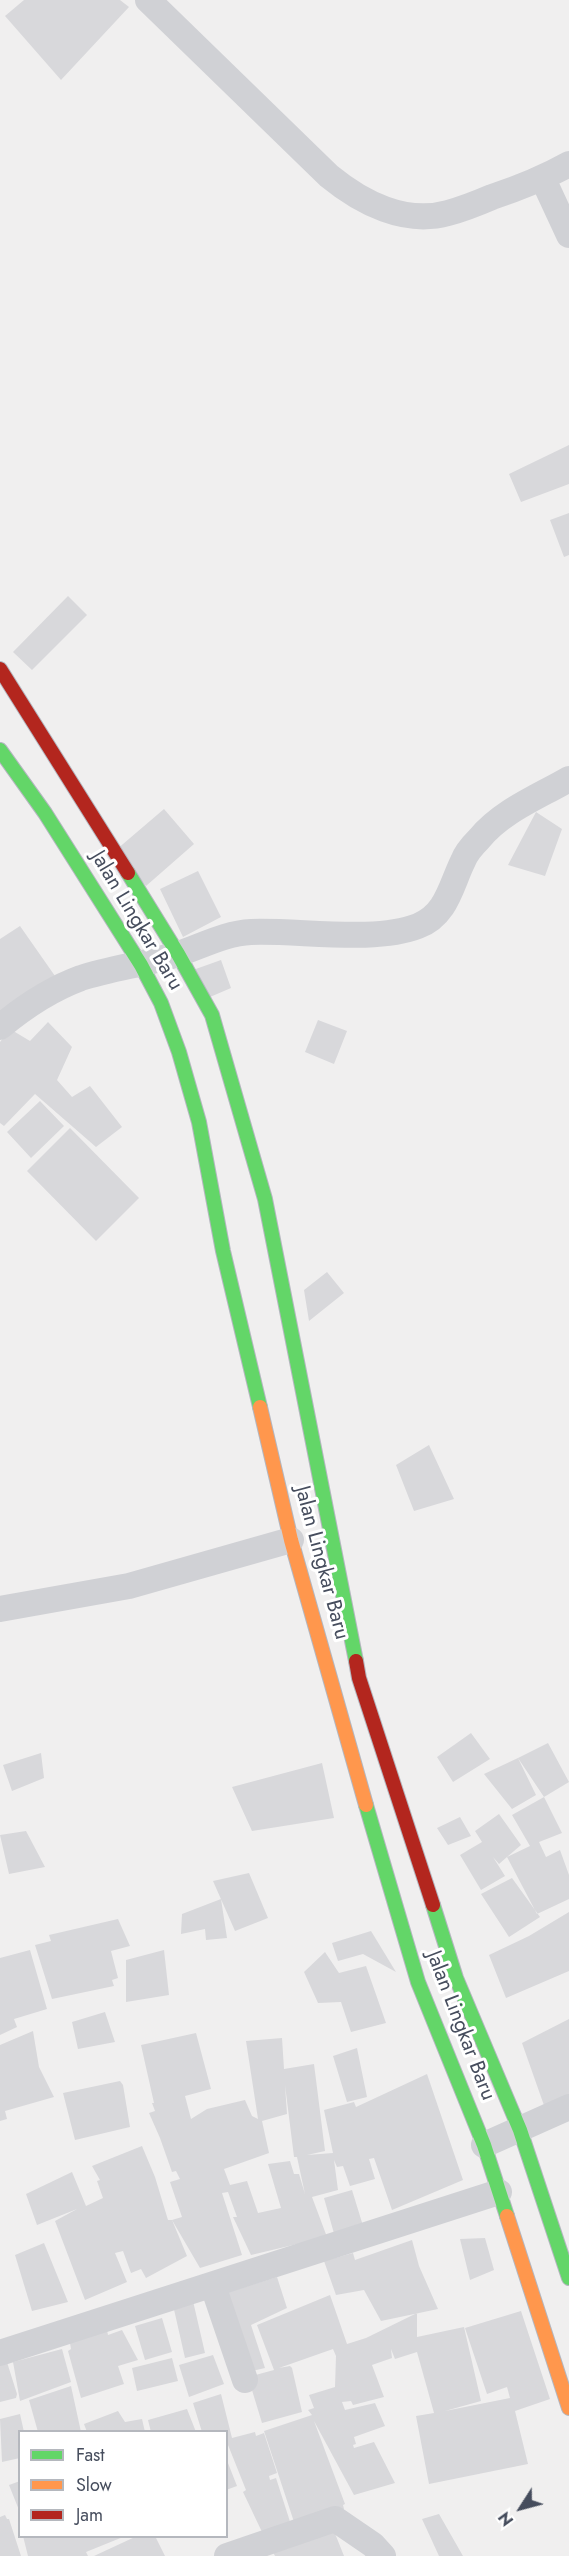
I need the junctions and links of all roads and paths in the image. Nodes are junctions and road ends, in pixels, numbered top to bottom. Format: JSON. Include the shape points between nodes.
{"nodes":[{"id":1,"x":148,"y":0,"type":"edge"},
{"id":2,"x":569,"y":164,"type":"edge"},
{"id":3,"x":543,"y":179,"type":"junction"},
{"id":4,"x":569,"y":235,"type":"edge"},
{"id":5,"x":0,"y":669,"type":"edge"},
{"id":6,"x":0,"y":750,"type":"edge"},
{"id":7,"x":568,"y":781,"type":"edge"},
{"id":8,"x":178,"y":954,"type":"junction"},
{"id":9,"x":141,"y":964,"type":"junction"},
{"id":10,"x":0,"y":1027,"type":"edge"},
{"id":11,"x":291,"y":1540,"type":"junction"},
{"id":12,"x":0,"y":1609,"type":"edge"},
{"id":13,"x":569,"y":2107,"type":"edge"},
{"id":14,"x":520,"y":2130,"type":"junction"},
{"id":15,"x":484,"y":2145,"type":"junction"},
{"id":16,"x":499,"y":2192,"type":"junction"},
{"id":17,"x":569,"y":2278,"type":"edge"},
{"id":18,"x":213,"y":2286,"type":"junction"},
{"id":19,"x":0,"y":2353,"type":"edge"},
{"id":20,"x":245,"y":2380,"type":"dead end"},
{"id":21,"x":569,"y":2408,"type":"edge"},
{"id":22,"x":227,"y":2556,"type":"edge"},
{"id":23,"x":383,"y":2556,"type":"edge"}],
"edges":[{"from":1,"to":3,"type":"street","via":[[329,176],[369,203],[423,217],[448,213]]},
{"from":2,"to":3,"type":"street"},
{"from":3,"to":4,"type":"street"},
{"from":5,"to":8,"type":"highway","name":"Jalan Lingkar Baru"},
{"from":6,"to":9,"type":"highway","name":"Jalan Lingkar Baru"},
{"from":7,"to":8,"type":"street","via":[[514,809],[480,837],[463,860],[452,890],[437,914],[420,926],[398,932],[345,934],[249,932]]},
{"from":8,"to":9,"type":"street"},
{"from":8,"to":14,"type":"highway","name":"Jalan Lingkar Baru","via":[[212,1015],[266,1199],[359,1678],[456,1978]]},
{"from":9,"to":10,"type":"street","via":[[81,978],[46,994]]},
{"from":9,"to":11,"type":"highway","name":"Jalan Lingkar Baru","via":[[161,1003],[200,1122],[223,1251]]},
{"from":11,"to":12,"type":"street","via":[[129,1586]]},
{"from":11,"to":15,"type":"highway","name":"Jalan Lingkar Baru","via":[[418,1982]]},
{"from":13,"to":14,"type":"street"},
{"from":14,"to":15,"type":"street"},
{"from":14,"to":17,"type":"highway","name":"Jalan Lingkar Baru"},
{"from":15,"to":16,"type":"highway","name":"Jalan Lingkar Baru"},
{"from":16,"to":18,"type":"street"},
{"from":16,"to":21,"type":"highway","name":"Jalan Lingkar Baru"},
{"from":18,"to":19,"type":"street"},
{"from":18,"to":20,"type":"street"},
{"from":22,"to":23,"type":"street","via":[[334,2519]]}]}
